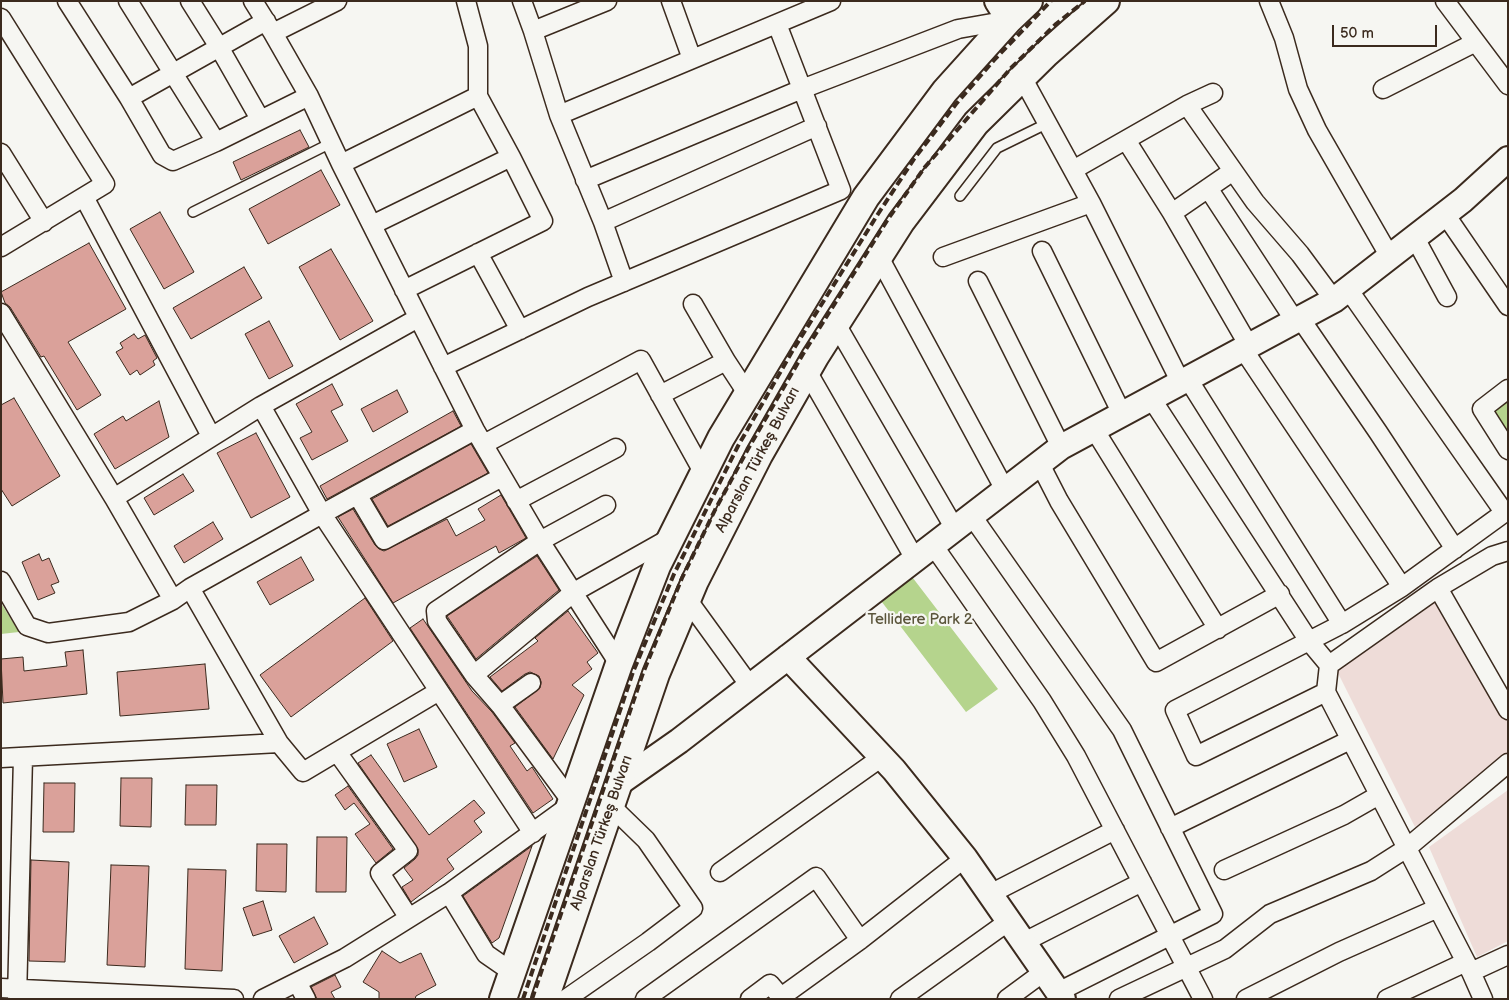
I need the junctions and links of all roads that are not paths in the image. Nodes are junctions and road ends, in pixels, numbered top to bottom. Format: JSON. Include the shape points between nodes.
{"nodes":[{"id":1,"x":67,"y":1,"type":"edge"},
{"id":2,"x":128,"y":1,"type":"edge"},
{"id":3,"x":190,"y":1,"type":"edge"},
{"id":4,"x":253,"y":1,"type":"edge"},
{"id":5,"x":337,"y":1,"type":"edge"},
{"id":6,"x":466,"y":1,"type":"edge"},
{"id":7,"x":522,"y":1,"type":"edge"},
{"id":8,"x":672,"y":1,"type":"edge"},
{"id":9,"x":831,"y":1,"type":"edge"},
{"id":10,"x":1029,"y":1,"type":"edge"},
{"id":11,"x":1106,"y":1,"type":"edge"},
{"id":12,"x":1269,"y":1,"type":"edge"},
{"id":13,"x":1445,"y":1,"type":"edge"},
{"id":14,"x":602,"y":2,"type":"edge"},
{"id":15,"x":1003,"y":11,"type":"edge"},
{"id":16,"x":1,"y":18,"type":"edge"},
{"id":17,"x":777,"y":24,"type":"junction"},
{"id":18,"x":270,"y":27,"type":"junction"},
{"id":19,"x":533,"y":30,"type":"junction"},
{"id":20,"x":1476,"y":42,"type":"junction"},
{"id":21,"x":219,"y":48,"type":"junction"},
{"id":22,"x":692,"y":60,"type":"junction"},
{"id":23,"x":172,"y":73,"type":"junction"},
{"id":24,"x":1022,"y":77,"type":"junction"},
{"id":25,"x":1508,"y":85,"type":"edge"},
{"id":26,"x":1383,"y":88,"type":"dead end"},
{"id":27,"x":802,"y":89,"type":"junction"},
{"id":28,"x":1213,"y":93,"type":"dead end"},
{"id":29,"x":309,"y":96,"type":"junction"},
{"id":30,"x":478,"y":96,"type":"junction"},
{"id":31,"x":129,"y":98,"type":"junction"},
{"id":32,"x":1187,"y":105,"type":"junction"},
{"id":33,"x":559,"y":115,"type":"junction"},
{"id":34,"x":260,"y":119,"type":"junction"},
{"id":35,"x":1048,"y":123,"type":"junction"},
{"id":36,"x":817,"y":126,"type":"junction"},
{"id":37,"x":1126,"y":140,"type":"junction"},
{"id":38,"x":216,"y":142,"type":"junction"},
{"id":39,"x":331,"y":143,"type":"junction"},
{"id":40,"x":1,"y":153,"type":"edge"},
{"id":41,"x":511,"y":156,"type":"junction"},
{"id":42,"x":1508,"y":159,"type":"edge"},
{"id":43,"x":341,"y":164,"type":"junction"},
{"id":44,"x":1073,"y":170,"type":"junction"},
{"id":45,"x":1233,"y":171,"type":"junction"},
{"id":46,"x":585,"y":180,"type":"junction"},
{"id":47,"x":1208,"y":188,"type":"junction"},
{"id":48,"x":960,"y":196,"type":"dead end"},
{"id":49,"x":84,"y":197,"type":"junction"},
{"id":50,"x":851,"y":197,"type":"junction"},
{"id":51,"x":1091,"y":203,"type":"junction"},
{"id":52,"x":192,"y":212,"type":"dead end"},
{"id":53,"x":1172,"y":214,"type":"junction"},
{"id":54,"x":1445,"y":214,"type":"junction"},
{"id":55,"x":44,"y":222,"type":"junction"},
{"id":56,"x":603,"y":222,"type":"junction"},
{"id":57,"x":372,"y":225,"type":"junction"},
{"id":58,"x":1415,"y":238,"type":"junction"},
{"id":59,"x":1,"y":247,"type":"edge"},
{"id":60,"x":1042,"y":251,"type":"dead end"},
{"id":61,"x":478,"y":253,"type":"junction"},
{"id":62,"x":1390,"y":256,"type":"junction"},
{"id":63,"x":880,"y":257,"type":"junction"},
{"id":64,"x":943,"y":257,"type":"dead end"},
{"id":65,"x":978,"y":281,"type":"dead end"},
{"id":66,"x":624,"y":282,"type":"junction"},
{"id":67,"x":404,"y":290,"type":"junction"},
{"id":68,"x":1341,"y":294,"type":"junction"},
{"id":69,"x":1447,"y":296,"type":"dead end"},
{"id":70,"x":693,"y":304,"type":"dead end"},
{"id":71,"x":1508,"y":306,"type":"edge"},
{"id":72,"x":1,"y":314,"type":"edge"},
{"id":73,"x":418,"y":318,"type":"junction"},
{"id":74,"x":1298,"y":320,"type":"junction"},
{"id":75,"x":836,"y":324,"type":"junction"},
{"id":76,"x":520,"y":330,"type":"junction"},
{"id":77,"x":1246,"y":347,"type":"junction"},
{"id":78,"x":726,"y":361,"type":"junction"},
{"id":79,"x":443,"y":367,"type":"junction"},
{"id":80,"x":807,"y":371,"type":"junction"},
{"id":81,"x":1184,"y":381,"type":"junction"},
{"id":82,"x":1508,"y":389,"type":"edge"},
{"id":83,"x":747,"y":393,"type":"junction"},
{"id":84,"x":660,"y":395,"type":"junction"},
{"id":85,"x":1151,"y":398,"type":"junction"},
{"id":86,"x":261,"y":406,"type":"junction"},
{"id":87,"x":1122,"y":414,"type":"junction"},
{"id":88,"x":1094,"y":429,"type":"junction"},
{"id":89,"x":211,"y":436,"type":"junction"},
{"id":90,"x":480,"y":437,"type":"junction"},
{"id":91,"x":1061,"y":447,"type":"junction"},
{"id":92,"x":616,"y":448,"type":"dead end"},
{"id":93,"x":1508,"y":450,"type":"edge"},
{"id":94,"x":1040,"y":464,"type":"junction"},
{"id":95,"x":703,"y":472,"type":"junction"},
{"id":96,"x":502,"y":477,"type":"junction"},
{"id":97,"x":1005,"y":490,"type":"junction"},
{"id":98,"x":358,"y":496,"type":"junction"},
{"id":99,"x":114,"y":498,"type":"junction"},
{"id":100,"x":516,"y":501,"type":"junction"},
{"id":101,"x":606,"y":505,"type":"dead end"},
{"id":102,"x":1506,"y":511,"type":"edge"},
{"id":103,"x":322,"y":514,"type":"junction"},
{"id":104,"x":963,"y":522,"type":"junction"},
{"id":105,"x":670,"y":538,"type":"junction"},
{"id":106,"x":540,"y":541,"type":"junction"},
{"id":107,"x":933,"y":545,"type":"junction"},
{"id":108,"x":1455,"y":549,"type":"junction"},
{"id":109,"x":1508,"y":551,"type":"edge"},
{"id":110,"x":915,"y":559,"type":"junction"},
{"id":111,"x":1,"y":581,"type":"edge"},
{"id":112,"x":1402,"y":587,"type":"junction"},
{"id":113,"x":190,"y":588,"type":"junction"},
{"id":114,"x":1438,"y":588,"type":"junction"},
{"id":115,"x":574,"y":592,"type":"junction"},
{"id":116,"x":1280,"y":594,"type":"junction"},
{"id":117,"x":688,"y":599,"type":"junction"},
{"id":118,"x":173,"y":600,"type":"junction"},
{"id":119,"x":1342,"y":624,"type":"junction"},
{"id":120,"x":1218,"y":629,"type":"junction"},
{"id":121,"x":1309,"y":641,"type":"junction"},
{"id":122,"x":788,"y":657,"type":"junction"},
{"id":123,"x":619,"y":664,"type":"junction"},
{"id":124,"x":1329,"y":665,"type":"junction"},
{"id":125,"x":474,"y":675,"type":"junction"},
{"id":126,"x":531,"y":683,"type":"dead end"},
{"id":127,"x":750,"y":686,"type":"junction"},
{"id":128,"x":439,"y":691,"type":"junction"},
{"id":129,"x":1326,"y":692,"type":"junction"},
{"id":130,"x":500,"y":705,"type":"junction"},
{"id":131,"x":1508,"y":710,"type":"edge"},
{"id":132,"x":1350,"y":740,"type":"junction"},
{"id":133,"x":279,"y":743,"type":"junction"},
{"id":134,"x":337,"y":752,"type":"junction"},
{"id":135,"x":23,"y":757,"type":"junction"},
{"id":136,"x":882,"y":757,"type":"junction"},
{"id":137,"x":1,"y":758,"type":"edge"},
{"id":138,"x":1508,"y":764,"type":"edge"},
{"id":139,"x":615,"y":794,"type":"junction"},
{"id":140,"x":1379,"y":795,"type":"junction"},
{"id":141,"x":570,"y":803,"type":"junction"},
{"id":142,"x":1170,"y":828,"type":"junction"},
{"id":143,"x":1115,"y":830,"type":"junction"},
{"id":144,"x":533,"y":833,"type":"junction"},
{"id":145,"x":1407,"y":848,"type":"junction"},
{"id":146,"x":965,"y":858,"type":"junction"},
{"id":147,"x":1224,"y":870,"type":"dead end"},
{"id":148,"x":720,"y":872,"type":"dead end"},
{"id":149,"x":1142,"y":882,"type":"junction"},
{"id":150,"x":449,"y":893,"type":"junction"},
{"id":151,"x":990,"y":894,"type":"junction"},
{"id":152,"x":1438,"y":908,"type":"junction"},
{"id":153,"x":409,"y":918,"type":"junction"},
{"id":154,"x":1009,"y":921,"type":"junction"},
{"id":155,"x":1170,"y":935,"type":"junction"},
{"id":156,"x":860,"y":940,"type":"junction"},
{"id":157,"x":1024,"y":942,"type":"junction"},
{"id":158,"x":1508,"y":955,"type":"edge"},
{"id":159,"x":1187,"y":967,"type":"junction"},
{"id":160,"x":1469,"y":967,"type":"junction"},
{"id":161,"x":1045,"y":971,"type":"junction"},
{"id":162,"x":512,"y":972,"type":"junction"},
{"id":163,"x":297,"y":982,"type":"junction"},
{"id":164,"x":12,"y":992,"type":"edge"},
{"id":165,"x":1061,"y":995,"type":"edge"},
{"id":166,"x":234,"y":999,"type":"edge"},
{"id":167,"x":263,"y":999,"type":"edge"},
{"id":168,"x":306,"y":999,"type":"edge"},
{"id":169,"x":503,"y":999,"type":"edge"},
{"id":170,"x":546,"y":999,"type":"edge"},
{"id":171,"x":566,"y":999,"type":"edge"},
{"id":172,"x":645,"y":999,"type":"edge"},
{"id":173,"x":750,"y":999,"type":"edge"},
{"id":174,"x":900,"y":999,"type":"edge"},
{"id":175,"x":1008,"y":999,"type":"edge"},
{"id":176,"x":1119,"y":999,"type":"edge"},
{"id":177,"x":1203,"y":999,"type":"edge"},
{"id":178,"x":1246,"y":999,"type":"edge"},
{"id":179,"x":1387,"y":999,"type":"edge"},
{"id":180,"x":1483,"y":999,"type":"edge"}],
"edges":[{"from":1,"to":31,"type":"street"},
{"from":2,"to":23,"type":"street"},
{"from":3,"to":21,"type":"street"},
{"from":4,"to":18,"type":"street"},
{"from":5,"to":18,"type":"street"},
{"from":6,"to":30,"type":"street","via":[[478,46]]},
{"from":7,"to":19,"type":"street"},
{"from":8,"to":22,"type":"street"},
{"from":9,"to":17,"type":"street"},
{"from":10,"to":15,"type":"main road"},
{"from":11,"to":24,"type":"main road","name":"Alparslan Türkeş Bulvarı"},
{"from":12,"to":62,"type":"street","via":[[1284,38],[1298,89],[1317,130]]},
{"from":13,"to":20,"type":"street"},
{"from":14,"to":19,"type":"street"},
{"from":15,"to":27,"type":"street"},
{"from":15,"to":50,"type":"main road","via":[[945,91]]},
{"from":16,"to":49,"type":"street","via":[[105,184]]},
{"from":17,"to":22,"type":"street"},
{"from":17,"to":27,"type":"street"},
{"from":18,"to":21,"type":"street"},
{"from":18,"to":29,"type":"street"},
{"from":19,"to":33,"type":"street"},
{"from":20,"to":25,"type":"street"},
{"from":20,"to":26,"type":"street"},
{"from":21,"to":23,"type":"street"},
{"from":21,"to":34,"type":"street"},
{"from":22,"to":33,"type":"street"},
{"from":23,"to":31,"type":"street"},
{"from":23,"to":38,"type":"street"},
{"from":24,"to":35,"type":"street"},
{"from":24,"to":63,"type":"main road","name":"Alparslan Türkeş Bulvarı","via":[[976,123]]},
{"from":27,"to":36,"type":"street"},
{"from":27,"to":46,"type":"street"},
{"from":28,"to":32,"type":"street"},
{"from":29,"to":34,"type":"street"},
{"from":29,"to":39,"type":"street"},
{"from":30,"to":41,"type":"street"},
{"from":30,"to":43,"type":"street"},
{"from":31,"to":38,"type":"street","via":[[162,155],[173,160]]},
{"from":32,"to":37,"type":"street"},
{"from":32,"to":45,"type":"street"},
{"from":33,"to":46,"type":"street"},
{"from":34,"to":38,"type":"street"},
{"from":35,"to":44,"type":"street"},
{"from":35,"to":48,"type":"lane","via":[[997,148]]},
{"from":36,"to":50,"type":"street"},
{"from":36,"to":56,"type":"street"},
{"from":37,"to":44,"type":"street"},
{"from":37,"to":53,"type":"street"},
{"from":39,"to":43,"type":"street"},
{"from":39,"to":52,"type":"lane"},
{"from":40,"to":55,"type":"street"},
{"from":41,"to":57,"type":"street"},
{"from":41,"to":61,"type":"street","via":[[542,222]]},
{"from":42,"to":54,"type":"main road"},
{"from":43,"to":57,"type":"street"},
{"from":44,"to":51,"type":"street"},
{"from":45,"to":47,"type":"street"},
{"from":45,"to":68,"type":"street","via":[[1300,254]]},
{"from":46,"to":56,"type":"street"},
{"from":47,"to":53,"type":"street"},
{"from":47,"to":74,"type":"street"},
{"from":49,"to":55,"type":"street"},
{"from":49,"to":89,"type":"street"},
{"from":50,"to":66,"type":"street"},
{"from":50,"to":83,"type":"main road"},
{"from":51,"to":64,"type":"street"},
{"from":51,"to":81,"type":"street"},
{"from":53,"to":77,"type":"street"},
{"from":54,"to":58,"type":"main road"},
{"from":54,"to":71,"type":"street"},
{"from":55,"to":59,"type":"street"},
{"from":56,"to":66,"type":"street"},
{"from":57,"to":67,"type":"street"},
{"from":58,"to":62,"type":"main road"},
{"from":58,"to":69,"type":"street"},
{"from":60,"to":87,"type":"street"},
{"from":61,"to":67,"type":"street"},
{"from":61,"to":76,"type":"street"},
{"from":62,"to":68,"type":"main road"},
{"from":63,"to":75,"type":"main road","name":"Alparslan Türkeş Bulvarı"},
{"from":63,"to":97,"type":"street"},
{"from":65,"to":91,"type":"street"},
{"from":66,"to":76,"type":"street"},
{"from":67,"to":73,"type":"street"},
{"from":68,"to":74,"type":"main road"},
{"from":68,"to":102,"type":"street"},
{"from":70,"to":78,"type":"street"},
{"from":72,"to":99,"type":"street"},
{"from":73,"to":79,"type":"street"},
{"from":73,"to":86,"type":"street"},
{"from":74,"to":77,"type":"main road"},
{"from":74,"to":108,"type":"street","via":[[1378,432]]},
{"from":75,"to":80,"type":"main road","name":"Alparslan Türkeş Bulvarı"},
{"from":75,"to":104,"type":"street"},
{"from":76,"to":79,"type":"street"},
{"from":77,"to":81,"type":"main road"},
{"from":77,"to":112,"type":"street"},
{"from":78,"to":83,"type":"street"},
{"from":78,"to":84,"type":"street"},
{"from":79,"to":90,"type":"street"},
{"from":80,"to":110,"type":"street"},
{"from":80,"to":117,"type":"main road","name":"Alparslan Türkeş Bulvarı","via":[[759,454]]},
{"from":81,"to":85,"type":"main road"},
{"from":81,"to":119,"type":"street"},
{"from":82,"to":93,"type":"street","via":[[1482,409]]},
{"from":83,"to":95,"type":"main road"},
{"from":84,"to":90,"type":"street","via":[[641,360]]},
{"from":84,"to":95,"type":"street"},
{"from":85,"to":87,"type":"main road"},
{"from":85,"to":116,"type":"street"},
{"from":86,"to":89,"type":"street"},
{"from":86,"to":103,"type":"street"},
{"from":87,"to":88,"type":"main road"},
{"from":88,"to":91,"type":"main road"},
{"from":88,"to":120,"type":"street"},
{"from":89,"to":99,"type":"street"},
{"from":90,"to":96,"type":"street"},
{"from":90,"to":98,"type":"street"},
{"from":91,"to":94,"type":"main road"},
{"from":92,"to":100,"type":"street"},
{"from":94,"to":97,"type":"main road"},
{"from":94,"to":120,"type":"street","via":[[1156,662]]},
{"from":95,"to":105,"type":"main road"},
{"from":96,"to":98,"type":"street","via":[[384,540]]},
{"from":96,"to":100,"type":"street"},
{"from":97,"to":104,"type":"main road"},
{"from":98,"to":103,"type":"street"},
{"from":99,"to":118,"type":"street"},
{"from":100,"to":106,"type":"street"},
{"from":101,"to":106,"type":"street"},
{"from":102,"to":108,"type":"street"},
{"from":103,"to":113,"type":"street"},
{"from":103,"to":128,"type":"street"},
{"from":104,"to":107,"type":"main road"},
{"from":104,"to":142,"type":"street","via":[[1122,730]]},
{"from":105,"to":115,"type":"street"},
{"from":105,"to":123,"type":"main road"},
{"from":106,"to":115,"type":"street"},
{"from":106,"to":125,"type":"street","via":[[436,611],[437,621]]},
{"from":107,"to":110,"type":"main road"},
{"from":107,"to":143,"type":"street","via":[[1042,701],[1076,756]]},
{"from":108,"to":112,"type":"street"},
{"from":109,"to":114,"type":"street","via":[[1492,556]]},
{"from":110,"to":122,"type":"main road"},
{"from":111,"to":118,"type":"street","via":[[27,626],[48,633],[129,622]]},
{"from":112,"to":119,"type":"street"},
{"from":113,"to":118,"type":"street"},
{"from":113,"to":133,"type":"street"},
{"from":114,"to":124,"type":"street"},
{"from":114,"to":131,"type":"street"},
{"from":115,"to":123,"type":"street"},
{"from":115,"to":125,"type":"street"},
{"from":116,"to":120,"type":"street"},
{"from":116,"to":121,"type":"street"},
{"from":117,"to":127,"type":"street"},
{"from":117,"to":139,"type":"main road","name":"Alparslan Türkeş Bulvarı","via":[[656,674]]},
{"from":119,"to":121,"type":"street"},
{"from":121,"to":124,"type":"street"},
{"from":121,"to":129,"type":"street","via":[[1176,710],[1196,756]]},
{"from":122,"to":127,"type":"main road"},
{"from":122,"to":136,"type":"main road"},
{"from":123,"to":141,"type":"main road"},
{"from":124,"to":129,"type":"street"},
{"from":125,"to":130,"type":"street"},
{"from":126,"to":130,"type":"street"},
{"from":127,"to":139,"type":"main road"},
{"from":128,"to":134,"type":"street"},
{"from":128,"to":144,"type":"street"},
{"from":129,"to":132,"type":"street"},
{"from":130,"to":141,"type":"street"},
{"from":132,"to":140,"type":"street"},
{"from":132,"to":142,"type":"street"},
{"from":133,"to":134,"type":"street","via":[[303,772]]},
{"from":133,"to":135,"type":"street"},
{"from":134,"to":153,"type":"street","via":[[408,852],[380,873]]},
{"from":135,"to":137,"type":"street"},
{"from":135,"to":164,"type":"street"},
{"from":136,"to":146,"type":"main road"},
{"from":136,"to":148,"type":"street"},
{"from":138,"to":145,"type":"street"},
{"from":139,"to":170,"type":"main road","name":"Alparslan Türkeş Bulvarı"},
{"from":139,"to":171,"type":"street","via":[[693,908]]},
{"from":140,"to":145,"type":"street"},
{"from":140,"to":147,"type":"street","via":[[1344,815]]},
{"from":141,"to":144,"type":"street"},
{"from":141,"to":162,"type":"main road"},
{"from":142,"to":155,"type":"street","via":[[1213,914]]},
{"from":143,"to":149,"type":"street"},
{"from":143,"to":151,"type":"street"},
{"from":144,"to":150,"type":"street"},
{"from":145,"to":152,"type":"street"},
{"from":145,"to":159,"type":"street","via":[[1371,871],[1270,914],[1225,949]]},
{"from":146,"to":151,"type":"main road"},
{"from":146,"to":156,"type":"street"},
{"from":149,"to":155,"type":"street"},
{"from":149,"to":157,"type":"street"},
{"from":150,"to":153,"type":"street"},
{"from":150,"to":162,"type":"street","via":[[486,954]]},
{"from":151,"to":154,"type":"main road"},
{"from":152,"to":160,"type":"street"},
{"from":152,"to":178,"type":"street","via":[[1339,952]]},
{"from":153,"to":163,"type":"street","via":[[345,958]]},
{"from":154,"to":157,"type":"main road"},
{"from":154,"to":174,"type":"street"},
{"from":155,"to":159,"type":"street"},
{"from":155,"to":165,"type":"street"},
{"from":156,"to":172,"type":"street","via":[[816,877]]},
{"from":156,"to":173,"type":"street","via":[[781,997],[770,984]]},
{"from":157,"to":161,"type":"main road"},
{"from":158,"to":160,"type":"street"},
{"from":159,"to":176,"type":"street"},
{"from":159,"to":177,"type":"street"},
{"from":160,"to":179,"type":"street"},
{"from":160,"to":180,"type":"street"},
{"from":161,"to":165,"type":"main road"},
{"from":161,"to":175,"type":"street"},
{"from":162,"to":169,"type":"main road"},
{"from":163,"to":167,"type":"street"},
{"from":163,"to":168,"type":"street"},
{"from":164,"to":166,"type":"street"}]}
